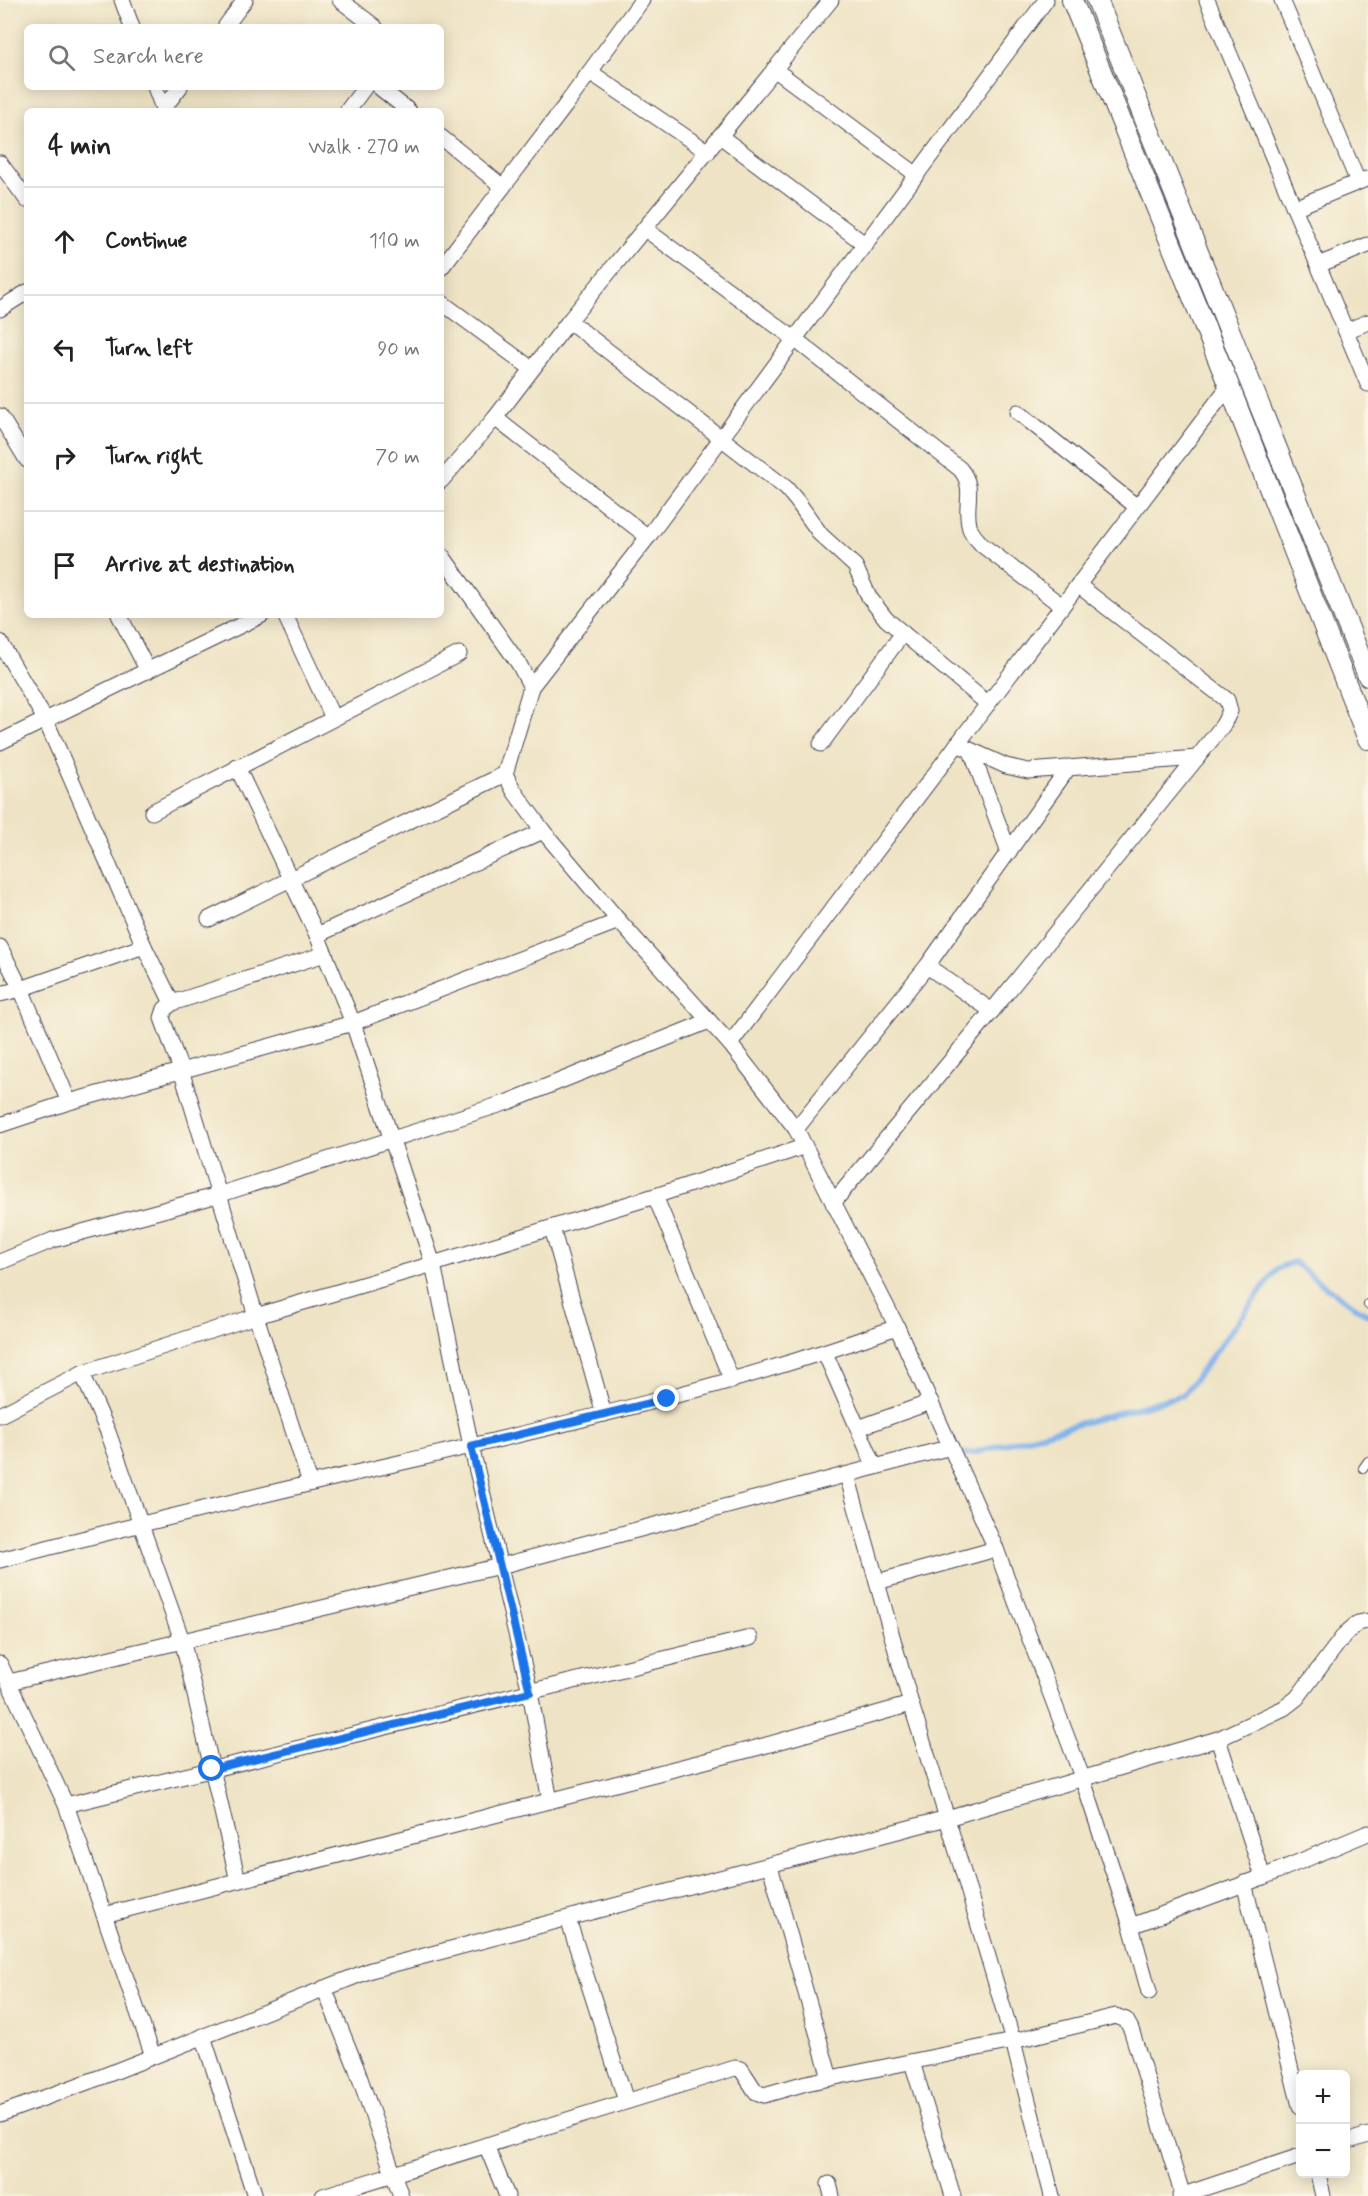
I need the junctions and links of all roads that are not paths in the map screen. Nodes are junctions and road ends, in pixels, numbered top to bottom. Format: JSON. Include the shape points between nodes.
{"nodes":[{"id":1,"x":122,"y":0,"type":"edge"},
{"id":2,"x":245,"y":0,"type":"edge"},
{"id":3,"x":340,"y":0,"type":"edge"},
{"id":4,"x":642,"y":0,"type":"edge"},
{"id":5,"x":831,"y":0,"type":"edge"},
{"id":6,"x":1046,"y":0,"type":"edge"},
{"id":7,"x":1072,"y":0,"type":"edge"},
{"id":8,"x":1097,"y":0,"type":"edge"},
{"id":9,"x":1207,"y":0,"type":"edge"},
{"id":10,"x":1282,"y":0,"type":"edge"},
{"id":11,"x":131,"y":24,"type":"edge"},
{"id":12,"x":227,"y":24,"type":"edge"},
{"id":13,"x":371,"y":24,"type":"edge"},
{"id":14,"x":774,"y":69,"type":"junction"},
{"id":15,"x":590,"y":72,"type":"junction"},
{"id":16,"x":156,"y":90,"type":"edge"},
{"id":17,"x":178,"y":90,"type":"edge"},
{"id":18,"x":363,"y":90,"type":"edge"},
{"id":19,"x":383,"y":90,"type":"edge"},
{"id":20,"x":163,"y":108,"type":"edge"},
{"id":21,"x":165,"y":108,"type":"edge"},
{"id":22,"x":349,"y":108,"type":"edge"},
{"id":23,"x":405,"y":108,"type":"edge"},
{"id":24,"x":720,"y":136,"type":"junction"},
{"id":25,"x":444,"y":139,"type":"edge"},
{"id":26,"x":708,"y":152,"type":"junction"},
{"id":27,"x":0,"y":163,"type":"edge"},
{"id":28,"x":917,"y":175,"type":"junction"},
{"id":29,"x":1363,"y":180,"type":"edge"},
{"id":30,"x":1169,"y":181,"type":"junction"},
{"id":31,"x":503,"y":187,"type":"junction"},
{"id":32,"x":1149,"y":189,"type":"junction"},
{"id":33,"x":24,"y":196,"type":"edge"},
{"id":34,"x":1294,"y":208,"type":"junction"},
{"id":35,"x":645,"y":229,"type":"junction"},
{"id":36,"x":866,"y":245,"type":"junction"},
{"id":37,"x":1368,"y":245,"type":"edge"},
{"id":38,"x":444,"y":264,"type":"edge"},
{"id":39,"x":1318,"y":265,"type":"junction"},
{"id":40,"x":24,"y":294,"type":"edge"},
{"id":41,"x":444,"y":304,"type":"edge"},
{"id":42,"x":0,"y":309,"type":"edge"},
{"id":43,"x":569,"y":321,"type":"junction"},
{"id":44,"x":1368,"y":322,"type":"edge"},
{"id":45,"x":1346,"y":331,"type":"junction"},
{"id":46,"x":796,"y":340,"type":"junction"},
{"id":47,"x":532,"y":369,"type":"junction"},
{"id":48,"x":1368,"y":384,"type":"edge"},
{"id":49,"x":1229,"y":386,"type":"junction"},
{"id":50,"x":1017,"y":412,"type":"dead end"},
{"id":51,"x":0,"y":416,"type":"edge"},
{"id":52,"x":495,"y":418,"type":"junction"},
{"id":53,"x":722,"y":438,"type":"junction"},
{"id":54,"x":24,"y":455,"type":"edge"},
{"id":55,"x":444,"y":478,"type":"edge"},
{"id":56,"x":1137,"y":507,"type":"junction"},
{"id":57,"x":648,"y":537,"type":"junction"},
{"id":58,"x":444,"y":558,"type":"edge"},
{"id":59,"x":1078,"y":585,"type":"junction"},
{"id":60,"x":1062,"y":606,"type":"junction"},
{"id":61,"x":121,"y":618,"type":"edge"},
{"id":62,"x":256,"y":618,"type":"edge"},
{"id":63,"x":286,"y":618,"type":"edge"},
{"id":64,"x":903,"y":633,"type":"junction"},
{"id":65,"x":0,"y":642,"type":"edge"},
{"id":66,"x":459,"y":654,"type":"dead end"},
{"id":67,"x":148,"y":671,"type":"junction"},
{"id":68,"x":1368,"y":676,"type":"edge"},
{"id":69,"x":531,"y":687,"type":"junction"},
{"id":70,"x":988,"y":704,"type":"junction"},
{"id":71,"x":333,"y":718,"type":"junction"},
{"id":72,"x":46,"y":721,"type":"junction"},
{"id":73,"x":1368,"y":739,"type":"edge"},
{"id":74,"x":0,"y":742,"type":"edge"},
{"id":75,"x":821,"y":744,"type":"dead end"},
{"id":76,"x":957,"y":744,"type":"junction"},
{"id":77,"x":971,"y":751,"type":"junction"},
{"id":78,"x":1197,"y":758,"type":"junction"},
{"id":79,"x":237,"y":767,"type":"junction"},
{"id":80,"x":1069,"y":767,"type":"junction"},
{"id":81,"x":505,"y":774,"type":"junction"},
{"id":82,"x":152,"y":812,"type":"dead end"},
{"id":83,"x":543,"y":831,"type":"junction"},
{"id":84,"x":1009,"y":852,"type":"junction"},
{"id":85,"x":290,"y":880,"type":"junction"},
{"id":86,"x":209,"y":920,"type":"dead end"},
{"id":87,"x":619,"y":921,"type":"junction"},
{"id":88,"x":316,"y":935,"type":"junction"},
{"id":89,"x":144,"y":946,"type":"junction"},
{"id":90,"x":0,"y":947,"type":"edge"},
{"id":91,"x":325,"y":954,"type":"junction"},
{"id":92,"x":927,"y":966,"type":"junction"},
{"id":93,"x":21,"y":989,"type":"junction"},
{"id":94,"x":0,"y":994,"type":"edge"},
{"id":95,"x":172,"y":1003,"type":"junction"},
{"id":96,"x":992,"y":1011,"type":"junction"},
{"id":97,"x":709,"y":1021,"type":"junction"},
{"id":98,"x":353,"y":1023,"type":"junction"},
{"id":99,"x":730,"y":1044,"type":"junction"},
{"id":100,"x":181,"y":1070,"type":"junction"},
{"id":101,"x":69,"y":1102,"type":"junction"},
{"id":102,"x":0,"y":1125,"type":"edge"},
{"id":103,"x":795,"y":1129,"type":"junction"},
{"id":104,"x":390,"y":1140,"type":"junction"},
{"id":105,"x":803,"y":1147,"type":"junction"},
{"id":106,"x":218,"y":1195,"type":"junction"},
{"id":107,"x":654,"y":1196,"type":"junction"},
{"id":108,"x":832,"y":1203,"type":"junction"},
{"id":109,"x":552,"y":1228,"type":"junction"},
{"id":110,"x":0,"y":1262,"type":"edge"},
{"id":111,"x":433,"y":1264,"type":"junction"},
{"id":112,"x":256,"y":1316,"type":"junction"},
{"id":113,"x":897,"y":1327,"type":"junction"},
{"id":114,"x":825,"y":1353,"type":"junction"},
{"id":115,"x":82,"y":1373,"type":"junction"},
{"id":116,"x":732,"y":1381,"type":"junction"},
{"id":117,"x":931,"y":1402,"type":"junction"},
{"id":118,"x":604,"y":1414,"type":"junction"},
{"id":119,"x":0,"y":1415,"type":"edge"},
{"id":120,"x":858,"y":1428,"type":"junction"},
{"id":121,"x":471,"y":1446,"type":"junction"},
{"id":122,"x":951,"y":1447,"type":"junction"},
{"id":123,"x":1368,"y":1461,"type":"edge"},
{"id":124,"x":875,"y":1467,"type":"junction"},
{"id":125,"x":1363,"y":1468,"type":"dead end"},
{"id":126,"x":847,"y":1475,"type":"junction"},
{"id":127,"x":310,"y":1484,"type":"junction"},
{"id":128,"x":141,"y":1524,"type":"junction"},
{"id":129,"x":996,"y":1549,"type":"junction"},
{"id":130,"x":0,"y":1560,"type":"edge"},
{"id":131,"x":500,"y":1566,"type":"junction"},
{"id":132,"x":877,"y":1582,"type":"junction"},
{"id":133,"x":1368,"y":1621,"type":"edge"},
{"id":134,"x":750,"y":1638,"type":"dead end"},
{"id":135,"x":183,"y":1642,"type":"junction"},
{"id":136,"x":0,"y":1664,"type":"edge"},
{"id":137,"x":9,"y":1682,"type":"junction"},
{"id":138,"x":530,"y":1692,"type":"junction"},
{"id":139,"x":911,"y":1704,"type":"junction"},
{"id":140,"x":1218,"y":1739,"type":"junction"},
{"id":141,"x":212,"y":1769,"type":"junction"},
{"id":142,"x":1082,"y":1777,"type":"junction"},
{"id":143,"x":550,"y":1801,"type":"junction"},
{"id":144,"x":66,"y":1805,"type":"junction"},
{"id":145,"x":947,"y":1818,"type":"junction"},
{"id":146,"x":1368,"y":1833,"type":"edge"},
{"id":147,"x":771,"y":1866,"type":"junction"},
{"id":148,"x":1263,"y":1877,"type":"junction"},
{"id":149,"x":238,"y":1881,"type":"junction"},
{"id":150,"x":1244,"y":1883,"type":"junction"},
{"id":151,"x":104,"y":1915,"type":"junction"},
{"id":152,"x":568,"y":1919,"type":"junction"},
{"id":153,"x":1131,"y":1926,"type":"junction"},
{"id":154,"x":324,"y":1988,"type":"junction"},
{"id":155,"x":1149,"y":1992,"type":"dead end"},
{"id":156,"x":203,"y":2036,"type":"junction"},
{"id":157,"x":1013,"y":2042,"type":"junction"},
{"id":158,"x":153,"y":2056,"type":"junction"},
{"id":159,"x":912,"y":2062,"type":"junction"},
{"id":160,"x":830,"y":2078,"type":"junction"},
{"id":161,"x":1296,"y":2090,"type":"edge"},
{"id":162,"x":626,"y":2101,"type":"junction"},
{"id":163,"x":0,"y":2114,"type":"edge"},
{"id":164,"x":1368,"y":2135,"type":"edge"},
{"id":165,"x":1350,"y":2141,"type":"edge"},
{"id":166,"x":486,"y":2145,"type":"junction"},
{"id":167,"x":1296,"y":2157,"type":"edge"},
{"id":168,"x":394,"y":2174,"type":"junction"},
{"id":169,"x":1319,"y":2178,"type":"edge"},
{"id":170,"x":255,"y":2196,"type":"edge"},
{"id":171,"x":323,"y":2196,"type":"edge"},
{"id":172,"x":401,"y":2196,"type":"edge"},
{"id":173,"x":507,"y":2196,"type":"edge"},
{"id":174,"x":953,"y":2196,"type":"edge"},
{"id":175,"x":1052,"y":2196,"type":"edge"},
{"id":176,"x":1182,"y":2196,"type":"edge"},
{"id":177,"x":1323,"y":2196,"type":"edge"}],
"edges":[{"from":1,"to":11,"type":"street"},
{"from":2,"to":12,"type":"street"},
{"from":3,"to":13,"type":"street"},
{"from":4,"to":15,"type":"street"},
{"from":5,"to":14,"type":"street"},
{"from":6,"to":28,"type":"street"},
{"from":7,"to":32,"type":"street"},
{"from":8,"to":30,"type":"street"},
{"from":9,"to":34,"type":"street"},
{"from":10,"to":29,"type":"street"},
{"from":14,"to":24,"type":"street"},
{"from":14,"to":28,"type":"street"},
{"from":15,"to":26,"type":"street"},
{"from":15,"to":31,"type":"street"},
{"from":16,"to":20,"type":"street"},
{"from":17,"to":21,"type":"street"},
{"from":18,"to":22,"type":"street"},
{"from":19,"to":23,"type":"street"},
{"from":24,"to":26,"type":"street"},
{"from":24,"to":36,"type":"street"},
{"from":25,"to":31,"type":"street"},
{"from":26,"to":35,"type":"street"},
{"from":27,"to":33,"type":"street"},
{"from":28,"to":36,"type":"street"},
{"from":29,"to":34,"type":"street"},
{"from":30,"to":32,"type":"street"},
{"from":30,"to":68,"type":"street"},
{"from":31,"to":38,"type":"street"},
{"from":32,"to":49,"type":"street"},
{"from":34,"to":39,"type":"street"},
{"from":35,"to":43,"type":"street"},
{"from":35,"to":46,"type":"street"},
{"from":36,"to":46,"type":"street"},
{"from":37,"to":39,"type":"street"},
{"from":39,"to":45,"type":"street"},
{"from":40,"to":42,"type":"street"},
{"from":41,"to":47,"type":"street"},
{"from":43,"to":47,"type":"street"},
{"from":43,"to":53,"type":"street"},
{"from":44,"to":45,"type":"street"},
{"from":45,"to":48,"type":"street"},
{"from":46,"to":53,"type":"street"},
{"from":46,"to":60,"type":"street","via":[[960,469],[969,486],[969,526],[974,536]]},
{"from":47,"to":52,"type":"street"},
{"from":49,"to":56,"type":"street"},
{"from":49,"to":73,"type":"street"},
{"from":50,"to":56,"type":"street"},
{"from":51,"to":54,"type":"street"},
{"from":52,"to":55,"type":"street"},
{"from":52,"to":57,"type":"street"},
{"from":53,"to":57,"type":"street"},
{"from":53,"to":64,"type":"street","via":[[793,494],[821,536],[855,566],[875,607]]},
{"from":56,"to":59,"type":"street"},
{"from":57,"to":69,"type":"street"},
{"from":58,"to":69,"type":"street"},
{"from":59,"to":60,"type":"street"},
{"from":59,"to":78,"type":"street","via":[[1227,700],[1230,711]]},
{"from":60,"to":70,"type":"street"},
{"from":61,"to":67,"type":"street"},
{"from":62,"to":67,"type":"street"},
{"from":63,"to":71,"type":"street"},
{"from":64,"to":70,"type":"street"},
{"from":64,"to":75,"type":"street"},
{"from":65,"to":72,"type":"street"},
{"from":66,"to":71,"type":"street"},
{"from":67,"to":72,"type":"street"},
{"from":69,"to":81,"type":"street"},
{"from":70,"to":76,"type":"street"},
{"from":71,"to":79,"type":"street"},
{"from":72,"to":74,"type":"street"},
{"from":72,"to":89,"type":"street"},
{"from":76,"to":77,"type":"street"},
{"from":76,"to":99,"type":"street"},
{"from":77,"to":80,"type":"street","via":[[1028,771]]},
{"from":77,"to":84,"type":"street"},
{"from":78,"to":80,"type":"street"},
{"from":78,"to":96,"type":"street"},
{"from":79,"to":82,"type":"street"},
{"from":79,"to":85,"type":"street"},
{"from":80,"to":84,"type":"street"},
{"from":81,"to":83,"type":"street"},
{"from":81,"to":85,"type":"street"},
{"from":83,"to":87,"type":"street"},
{"from":83,"to":88,"type":"street"},
{"from":84,"to":92,"type":"street"},
{"from":85,"to":86,"type":"street"},
{"from":85,"to":88,"type":"street"},
{"from":87,"to":97,"type":"street"},
{"from":87,"to":98,"type":"street"},
{"from":88,"to":91,"type":"street"},
{"from":89,"to":93,"type":"street"},
{"from":89,"to":95,"type":"street"},
{"from":90,"to":93,"type":"street"},
{"from":91,"to":95,"type":"street"},
{"from":91,"to":98,"type":"street"},
{"from":92,"to":96,"type":"street"},
{"from":92,"to":103,"type":"street"},
{"from":93,"to":94,"type":"street"},
{"from":93,"to":101,"type":"street"},
{"from":95,"to":100,"type":"street","via":[[162,1018]]},
{"from":96,"to":108,"type":"street"},
{"from":97,"to":99,"type":"street"},
{"from":97,"to":104,"type":"street","via":[[508,1102]]},
{"from":98,"to":100,"type":"street"},
{"from":98,"to":104,"type":"street"},
{"from":99,"to":103,"type":"street"},
{"from":100,"to":101,"type":"street"},
{"from":100,"to":106,"type":"street"},
{"from":101,"to":102,"type":"street"},
{"from":103,"to":105,"type":"street"},
{"from":104,"to":106,"type":"street"},
{"from":104,"to":111,"type":"street"},
{"from":105,"to":107,"type":"street"},
{"from":105,"to":108,"type":"street"},
{"from":106,"to":110,"type":"street","via":[[63,1237]]},
{"from":106,"to":112,"type":"street"},
{"from":107,"to":109,"type":"street"},
{"from":107,"to":116,"type":"street"},
{"from":108,"to":113,"type":"street"},
{"from":109,"to":111,"type":"street"},
{"from":109,"to":118,"type":"street"},
{"from":111,"to":112,"type":"street"},
{"from":111,"to":121,"type":"street"},
{"from":112,"to":115,"type":"street"},
{"from":112,"to":127,"type":"street"},
{"from":113,"to":114,"type":"street"},
{"from":113,"to":117,"type":"street"},
{"from":114,"to":116,"type":"street"},
{"from":114,"to":120,"type":"street"},
{"from":115,"to":119,"type":"street"},
{"from":115,"to":128,"type":"street"},
{"from":116,"to":118,"type":"street"},
{"from":117,"to":120,"type":"street"},
{"from":117,"to":122,"type":"street"},
{"from":118,"to":121,"type":"street"},
{"from":120,"to":124,"type":"street"},
{"from":121,"to":127,"type":"street"},
{"from":121,"to":131,"type":"street"},
{"from":122,"to":124,"type":"street"},
{"from":122,"to":129,"type":"street"},
{"from":123,"to":125,"type":"lane"},
{"from":124,"to":126,"type":"street"},
{"from":126,"to":131,"type":"street"},
{"from":126,"to":132,"type":"street"},
{"from":127,"to":128,"type":"street"},
{"from":128,"to":130,"type":"street"},
{"from":128,"to":135,"type":"street"},
{"from":129,"to":132,"type":"street"},
{"from":129,"to":142,"type":"street"},
{"from":131,"to":135,"type":"street"},
{"from":131,"to":138,"type":"street"},
{"from":132,"to":139,"type":"street"},
{"from":133,"to":140,"type":"street","via":[[1358,1623],[1345,1634],[1291,1703]]},
{"from":134,"to":138,"type":"street"},
{"from":135,"to":137,"type":"street"},
{"from":135,"to":141,"type":"street"},
{"from":136,"to":137,"type":"street"},
{"from":137,"to":144,"type":"street"},
{"from":138,"to":141,"type":"street"},
{"from":138,"to":143,"type":"street"},
{"from":139,"to":143,"type":"street","via":[[756,1749]]},
{"from":139,"to":145,"type":"street"},
{"from":140,"to":142,"type":"street"},
{"from":140,"to":148,"type":"street"},
{"from":141,"to":144,"type":"street"},
{"from":141,"to":149,"type":"street"},
{"from":142,"to":145,"type":"street"},
{"from":142,"to":153,"type":"street"},
{"from":143,"to":149,"type":"street"},
{"from":144,"to":151,"type":"street"},
{"from":145,"to":147,"type":"street"},
{"from":145,"to":157,"type":"street"},
{"from":146,"to":148,"type":"street"},
{"from":147,"to":152,"type":"street"},
{"from":147,"to":160,"type":"street"},
{"from":148,"to":150,"type":"street"},
{"from":149,"to":151,"type":"street"},
{"from":150,"to":153,"type":"street"},
{"from":150,"to":161,"type":"street"},
{"from":151,"to":158,"type":"street"},
{"from":152,"to":154,"type":"street","via":[[371,1970]]},
{"from":152,"to":162,"type":"street"},
{"from":153,"to":155,"type":"street"},
{"from":154,"to":156,"type":"street"},
{"from":154,"to":168,"type":"street"},
{"from":156,"to":158,"type":"street"},
{"from":156,"to":170,"type":"street"},
{"from":157,"to":159,"type":"street"},
{"from":157,"to":175,"type":"street"},
{"from":157,"to":176,"type":"street","via":[[1116,2016],[1126,2020]]},
{"from":158,"to":163,"type":"street"},
{"from":159,"to":160,"type":"street"},
{"from":159,"to":174,"type":"street"},
{"from":160,"to":162,"type":"street","via":[[764,2095],[756,2092],[741,2069],[735,2068]]},
{"from":162,"to":166,"type":"street"},
{"from":164,"to":165,"type":"street"},
{"from":166,"to":168,"type":"street"},
{"from":166,"to":173,"type":"street"},
{"from":167,"to":176,"type":"street"},
{"from":168,"to":171,"type":"street"},
{"from":168,"to":172,"type":"street"},
{"from":169,"to":177,"type":"street"}]}
